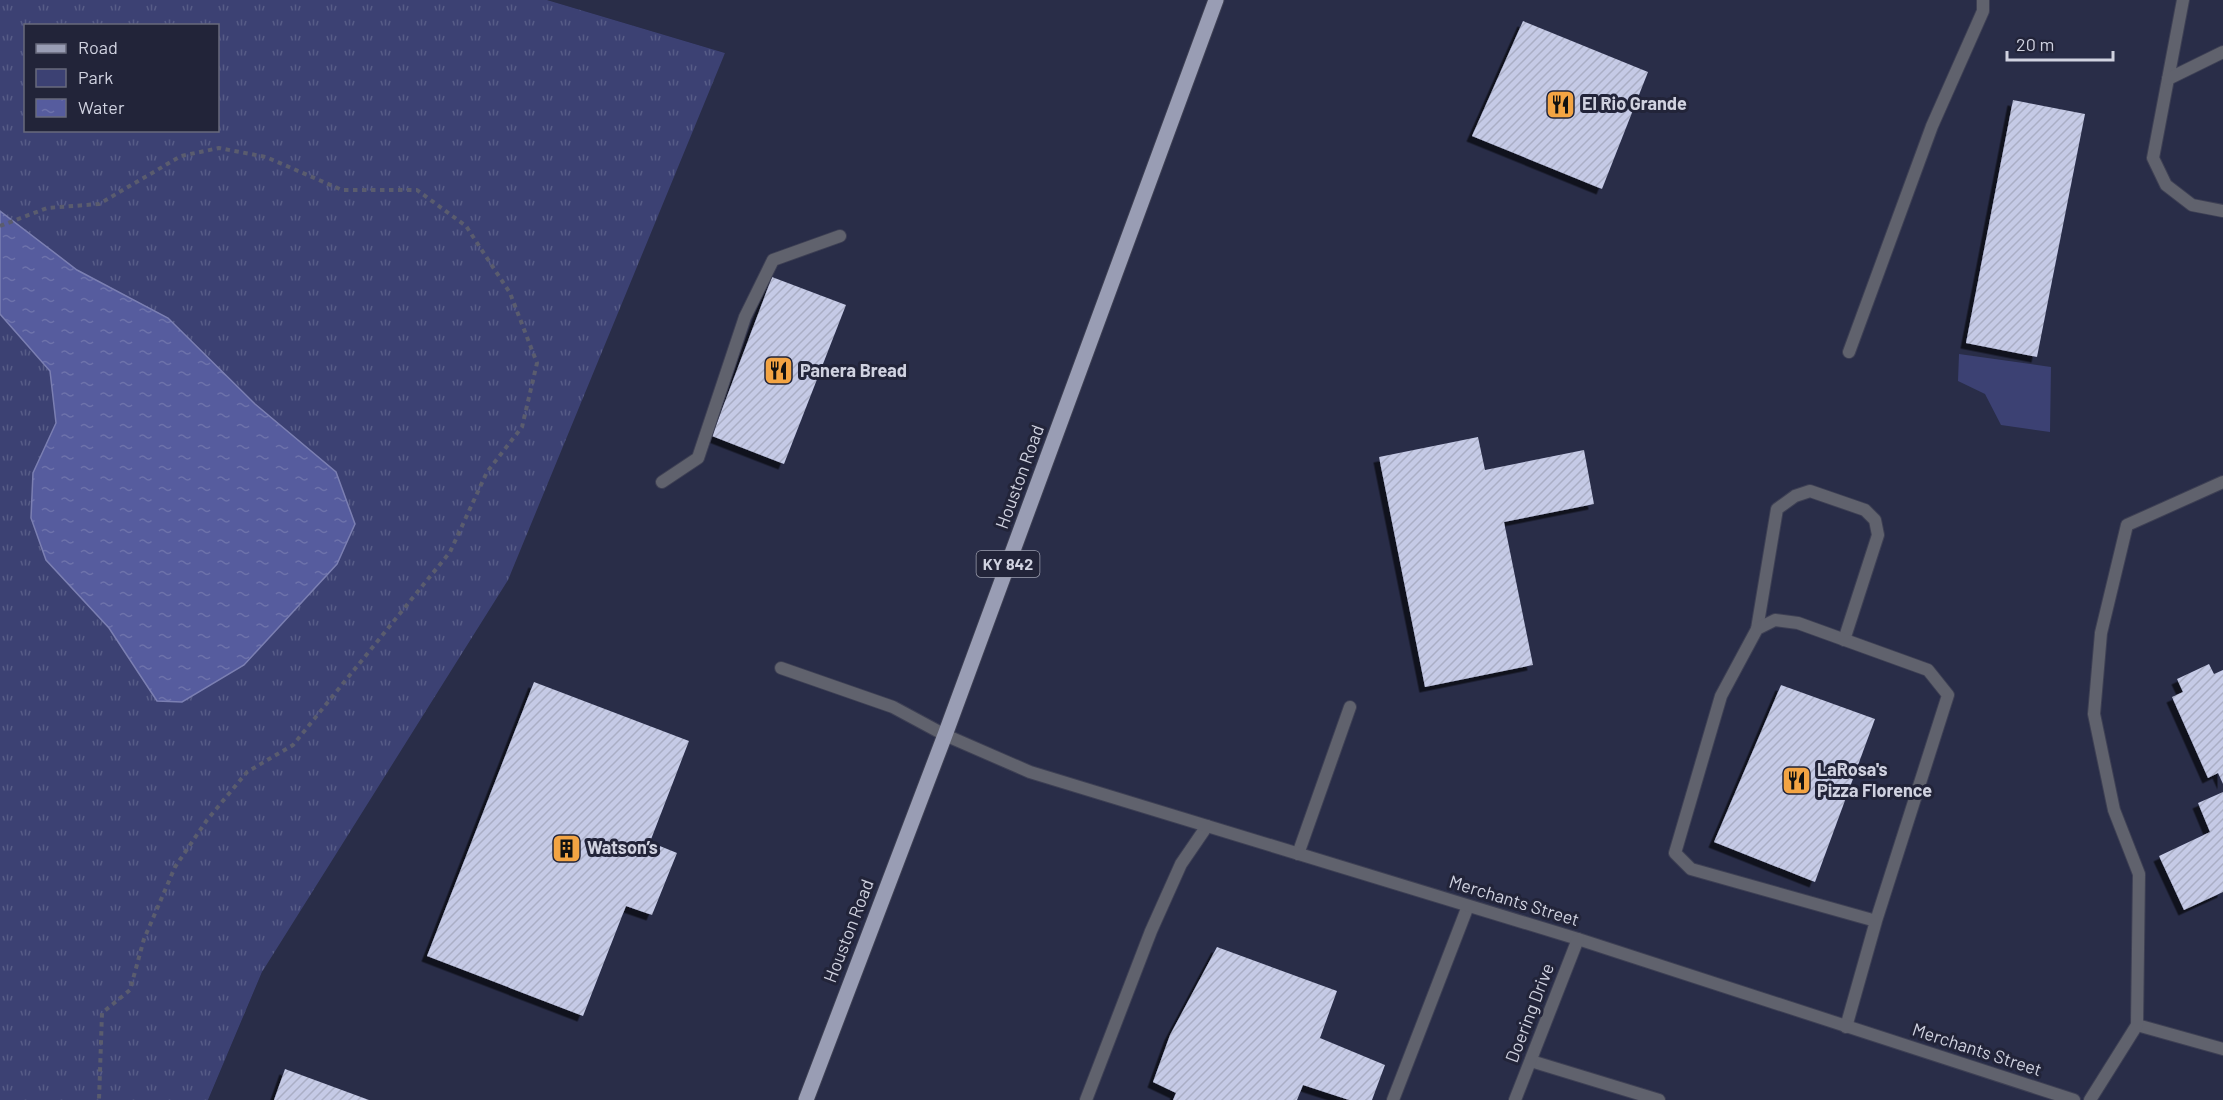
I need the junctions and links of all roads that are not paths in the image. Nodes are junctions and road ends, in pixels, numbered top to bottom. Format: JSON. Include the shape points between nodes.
{"nodes":[{"id":1,"x":1216,"y":0,"type":"edge"},
{"id":2,"x":1983,"y":0,"type":"edge"},
{"id":3,"x":2183,"y":0,"type":"edge"},
{"id":4,"x":2223,"y":52,"type":"edge"},
{"id":5,"x":2168,"y":79,"type":"junction"},
{"id":6,"x":2223,"y":211,"type":"edge"},
{"id":7,"x":840,"y":236,"type":"dead end"},
{"id":8,"x":1849,"y":352,"type":"dead end"},
{"id":9,"x":662,"y":482,"type":"dead end"},
{"id":10,"x":2223,"y":482,"type":"edge"},
{"id":11,"x":1757,"y":629,"type":"junction"},
{"id":12,"x":1844,"y":640,"type":"junction"},
{"id":13,"x":781,"y":668,"type":"dead end"},
{"id":14,"x":1350,"y":706,"type":"dead end"},
{"id":15,"x":945,"y":735,"type":"junction"},
{"id":16,"x":1207,"y":825,"type":"junction"},
{"id":17,"x":1298,"y":854,"type":"junction"},
{"id":18,"x":1468,"y":906,"type":"junction"},
{"id":19,"x":1876,"y":921,"type":"junction"},
{"id":20,"x":1578,"y":939,"type":"junction"},
{"id":21,"x":2137,"y":1025,"type":"junction"},
{"id":22,"x":1846,"y":1027,"type":"junction"},
{"id":23,"x":2223,"y":1049,"type":"edge"},
{"id":24,"x":1531,"y":1061,"type":"junction"},
{"id":25,"x":806,"y":1100,"type":"edge"},
{"id":26,"x":1086,"y":1100,"type":"edge"},
{"id":27,"x":1393,"y":1100,"type":"edge"},
{"id":28,"x":1515,"y":1100,"type":"edge"},
{"id":29,"x":1659,"y":1100,"type":"edge"},
{"id":30,"x":2073,"y":1100,"type":"edge"},
{"id":31,"x":2090,"y":1100,"type":"edge"}],
"edges":[{"from":1,"to":15,"type":"main road","name":"Houston Road","number":"KY 842"},
{"from":2,"to":8,"type":"street","via":[[1983,11],[1932,126]]},
{"from":3,"to":5,"type":"street"},
{"from":4,"to":5,"type":"street"},
{"from":5,"to":6,"type":"street","via":[[2153,158],[2166,184],[2192,205]]},
{"from":7,"to":9,"type":"street","via":[[773,260],[745,317],[698,458]]},
{"from":10,"to":21,"type":"street","via":[[2127,525],[2101,633],[2094,714],[2114,810],[2139,874]]},
{"from":11,"to":12,"type":"street","via":[[1774,620],[1798,623]]},
{"from":11,"to":12,"type":"street","via":[[1777,509],[1810,491],[1865,510],[1875,520],[1878,535]]},
{"from":11,"to":19,"type":"street","via":[[1720,696],[1675,853],[1691,869]]},
{"from":12,"to":19,"type":"street","via":[[1928,670],[1948,695]]},
{"from":13,"to":15,"type":"street","name":"Merchants Street","via":[[893,707]]},
{"from":14,"to":17,"type":"street"},
{"from":15,"to":16,"type":"street","name":"Merchants Street","via":[[1030,772]]},
{"from":15,"to":25,"type":"main road","name":"Houston Road","number":"KY 842"},
{"from":16,"to":17,"type":"street","name":"Merchants Street"},
{"from":16,"to":26,"type":"street","via":[[1181,864],[1151,931]]},
{"from":17,"to":18,"type":"street","name":"Merchants Street"},
{"from":18,"to":20,"type":"street","name":"Merchants Street"},
{"from":18,"to":27,"type":"street"},
{"from":19,"to":22,"type":"street"},
{"from":20,"to":22,"type":"street","name":"Merchants Street"},
{"from":20,"to":24,"type":"street","name":"Doering Drive"},
{"from":21,"to":23,"type":"street"},
{"from":21,"to":31,"type":"street"},
{"from":22,"to":30,"type":"street","name":"Merchants Street"},
{"from":24,"to":28,"type":"street","name":"Doering Drive"},
{"from":24,"to":29,"type":"street"}]}
